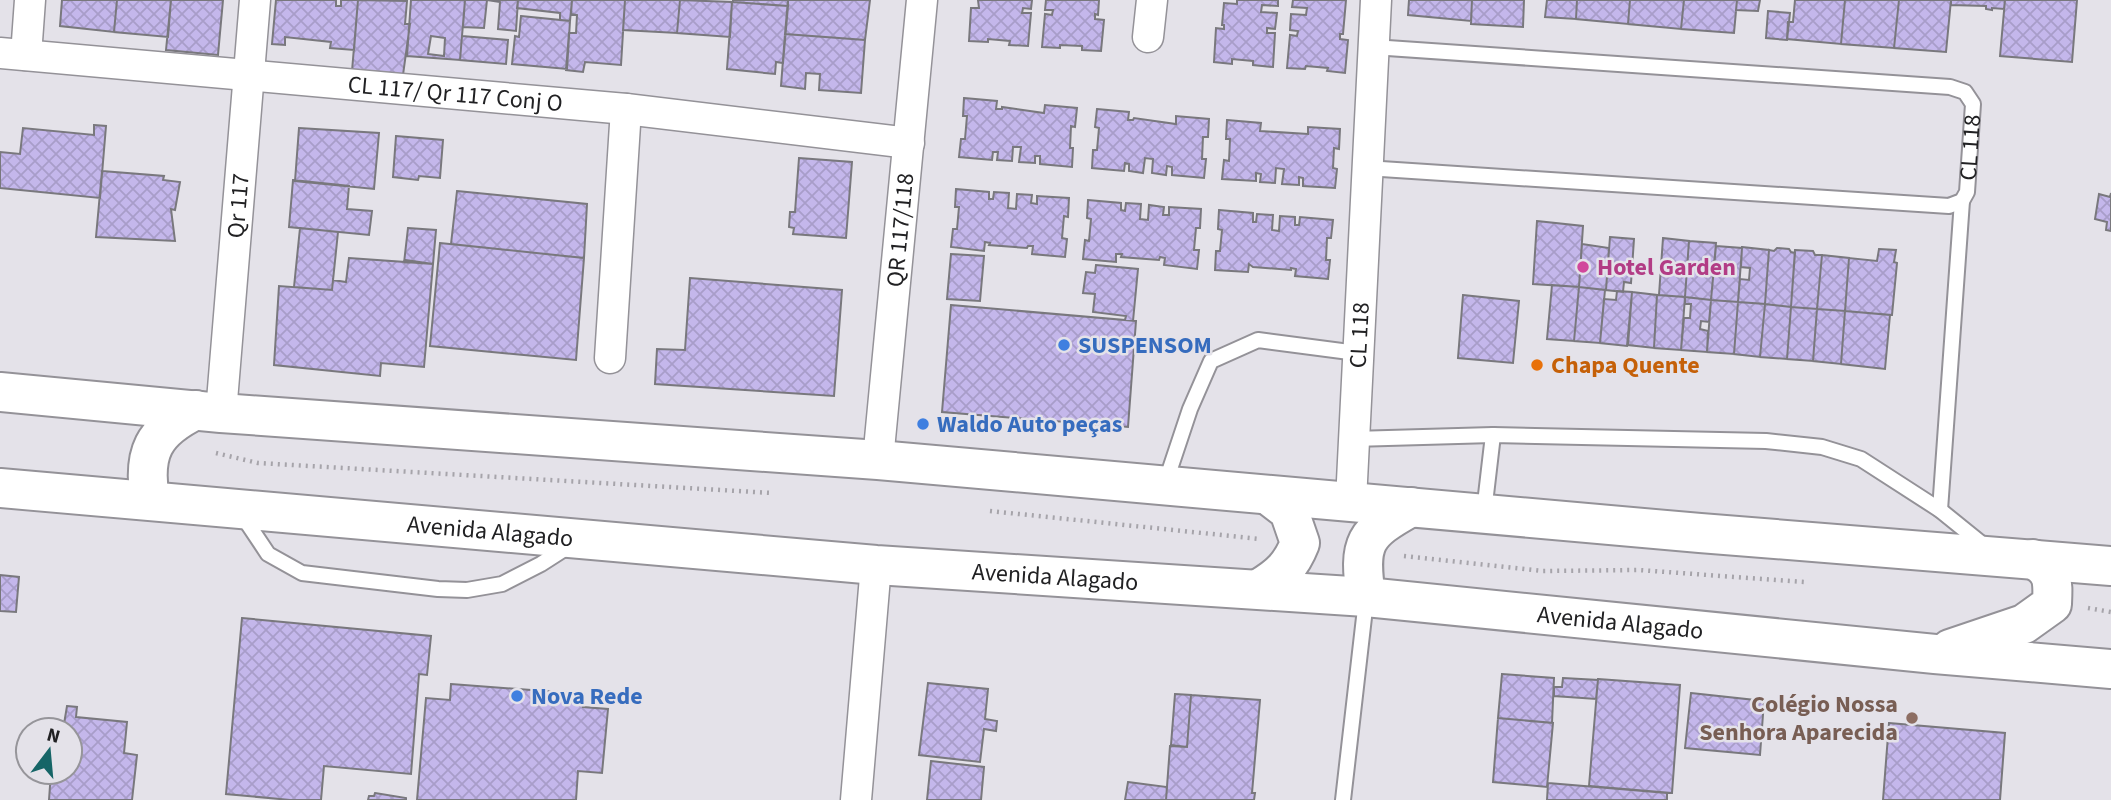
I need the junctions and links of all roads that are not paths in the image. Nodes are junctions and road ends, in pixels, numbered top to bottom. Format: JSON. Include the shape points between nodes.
{"nodes":[{"id":1,"x":30,"y":0,"type":"edge"},
{"id":2,"x":255,"y":0,"type":"edge"},
{"id":3,"x":922,"y":0,"type":"edge"},
{"id":4,"x":1152,"y":0,"type":"edge"},
{"id":5,"x":1376,"y":0,"type":"edge"},
{"id":6,"x":1148,"y":37,"type":"dead end"},
{"id":7,"x":1373,"y":47,"type":"junction"},
{"id":8,"x":13,"y":54,"type":"edge"},
{"id":9,"x":248,"y":76,"type":"junction"},
{"id":10,"x":626,"y":109,"type":"junction"},
{"id":11,"x":909,"y":143,"type":"junction"},
{"id":12,"x":1366,"y":168,"type":"junction"},
{"id":13,"x":1962,"y":201,"type":"junction"},
{"id":14,"x":1357,"y":353,"type":"junction"},
{"id":15,"x":610,"y":358,"type":"dead end"},
{"id":16,"x":0,"y":392,"type":"edge"},
{"id":17,"x":209,"y":412,"type":"junction"},
{"id":18,"x":1493,"y":435,"type":"junction"},
{"id":19,"x":1353,"y":439,"type":"junction"},
{"id":20,"x":878,"y":460,"type":"junction"},
{"id":21,"x":1164,"y":485,"type":"junction"},
{"id":22,"x":0,"y":488,"type":"edge"},
{"id":23,"x":1268,"y":495,"type":"junction"},
{"id":24,"x":150,"y":500,"type":"junction"},
{"id":25,"x":1351,"y":500,"type":"junction"},
{"id":26,"x":1411,"y":507,"type":"junction"},
{"id":27,"x":237,"y":508,"type":"junction"},
{"id":28,"x":1940,"y":510,"type":"junction"},
{"id":29,"x":1484,"y":512,"type":"junction"},
{"id":30,"x":579,"y":538,"type":"junction"},
{"id":31,"x":2016,"y":558,"type":"junction"},
{"id":32,"x":876,"y":565,"type":"junction"},
{"id":33,"x":2111,"y":566,"type":"edge"},
{"id":34,"x":1260,"y":589,"type":"junction"},
{"id":35,"x":1366,"y":597,"type":"junction"},
{"id":36,"x":1935,"y":654,"type":"junction"},
{"id":37,"x":2111,"y":669,"type":"edge"},
{"id":38,"x":856,"y":800,"type":"edge"},
{"id":39,"x":1343,"y":800,"type":"edge"}],
"edges":[{"from":1,"to":8,"type":"street"},
{"from":2,"to":9,"type":"street","name":"Qr 117"},
{"from":3,"to":11,"type":"street","name":"QR 117/118"},
{"from":4,"to":6,"type":"street"},
{"from":5,"to":7,"type":"street","name":"CL 118"},
{"from":7,"to":12,"type":"street","name":"CL 118"},
{"from":7,"to":13,"type":"lane","name":"CL 118","via":[[1950,86],[1965,92],[1973,104],[1967,192]]},
{"from":8,"to":9,"type":"street","name":"CL 117/ Qr 117 Conj O"},
{"from":9,"to":10,"type":"street","name":"CL 117/ Qr 117 Conj O"},
{"from":9,"to":17,"type":"street","name":"Qr 117"},
{"from":10,"to":11,"type":"street","name":"CL 117/ Qr 117 Conj O"},
{"from":10,"to":15,"type":"street"},
{"from":11,"to":20,"type":"street","name":"QR 117/118"},
{"from":12,"to":13,"type":"lane","name":"CL 118","via":[[1949,206]]},
{"from":12,"to":14,"type":"street","name":"CL 118"},
{"from":13,"to":28,"type":"lane"},
{"from":14,"to":19,"type":"street","name":"CL 118"},
{"from":14,"to":21,"type":"lane","via":[[1258,340],[1211,361]]},
{"from":16,"to":17,"type":"main road"},
{"from":17,"to":20,"type":"main road"},
{"from":17,"to":24,"type":"main road","via":[[176,420],[155,442],[147,469]]},
{"from":18,"to":19,"type":"lane"},
{"from":18,"to":28,"type":"lane","via":[[1766,441],[1822,447],[1861,459]]},
{"from":18,"to":29,"type":"lane"},
{"from":19,"to":25,"type":"street","name":"CL 118"},
{"from":20,"to":21,"type":"main road"},
{"from":21,"to":23,"type":"main road"},
{"from":22,"to":24,"type":"main road","name":"Avenida Alagado"},
{"from":23,"to":25,"type":"main road"},
{"from":23,"to":34,"type":"main road","via":[[1289,510],[1300,543],[1293,562]]},
{"from":24,"to":27,"type":"main road","name":"Avenida Alagado"},
{"from":25,"to":26,"type":"main road"},
{"from":26,"to":29,"type":"main road"},
{"from":26,"to":35,"type":"main road","via":[[1380,525],[1368,541],[1363,552]]},
{"from":27,"to":30,"type":"main road","name":"Avenida Alagado"},
{"from":27,"to":30,"type":"lane","via":[[268,554],[302,573],[438,589],[502,584]]},
{"from":28,"to":31,"type":"lane"},
{"from":29,"to":31,"type":"main road"},
{"from":30,"to":32,"type":"main road","name":"Avenida Alagado"},
{"from":31,"to":33,"type":"main road"},
{"from":31,"to":36,"type":"main road","via":[[2045,566],[2052,604],[2024,624]]},
{"from":32,"to":34,"type":"main road","name":"Avenida Alagado"},
{"from":32,"to":38,"type":"street"},
{"from":34,"to":35,"type":"main road","name":"Avenida Alagado"},
{"from":35,"to":36,"type":"main road","name":"Avenida Alagado"},
{"from":35,"to":39,"type":"lane"},
{"from":36,"to":37,"type":"main road","name":"Avenida Alagado"}]}
